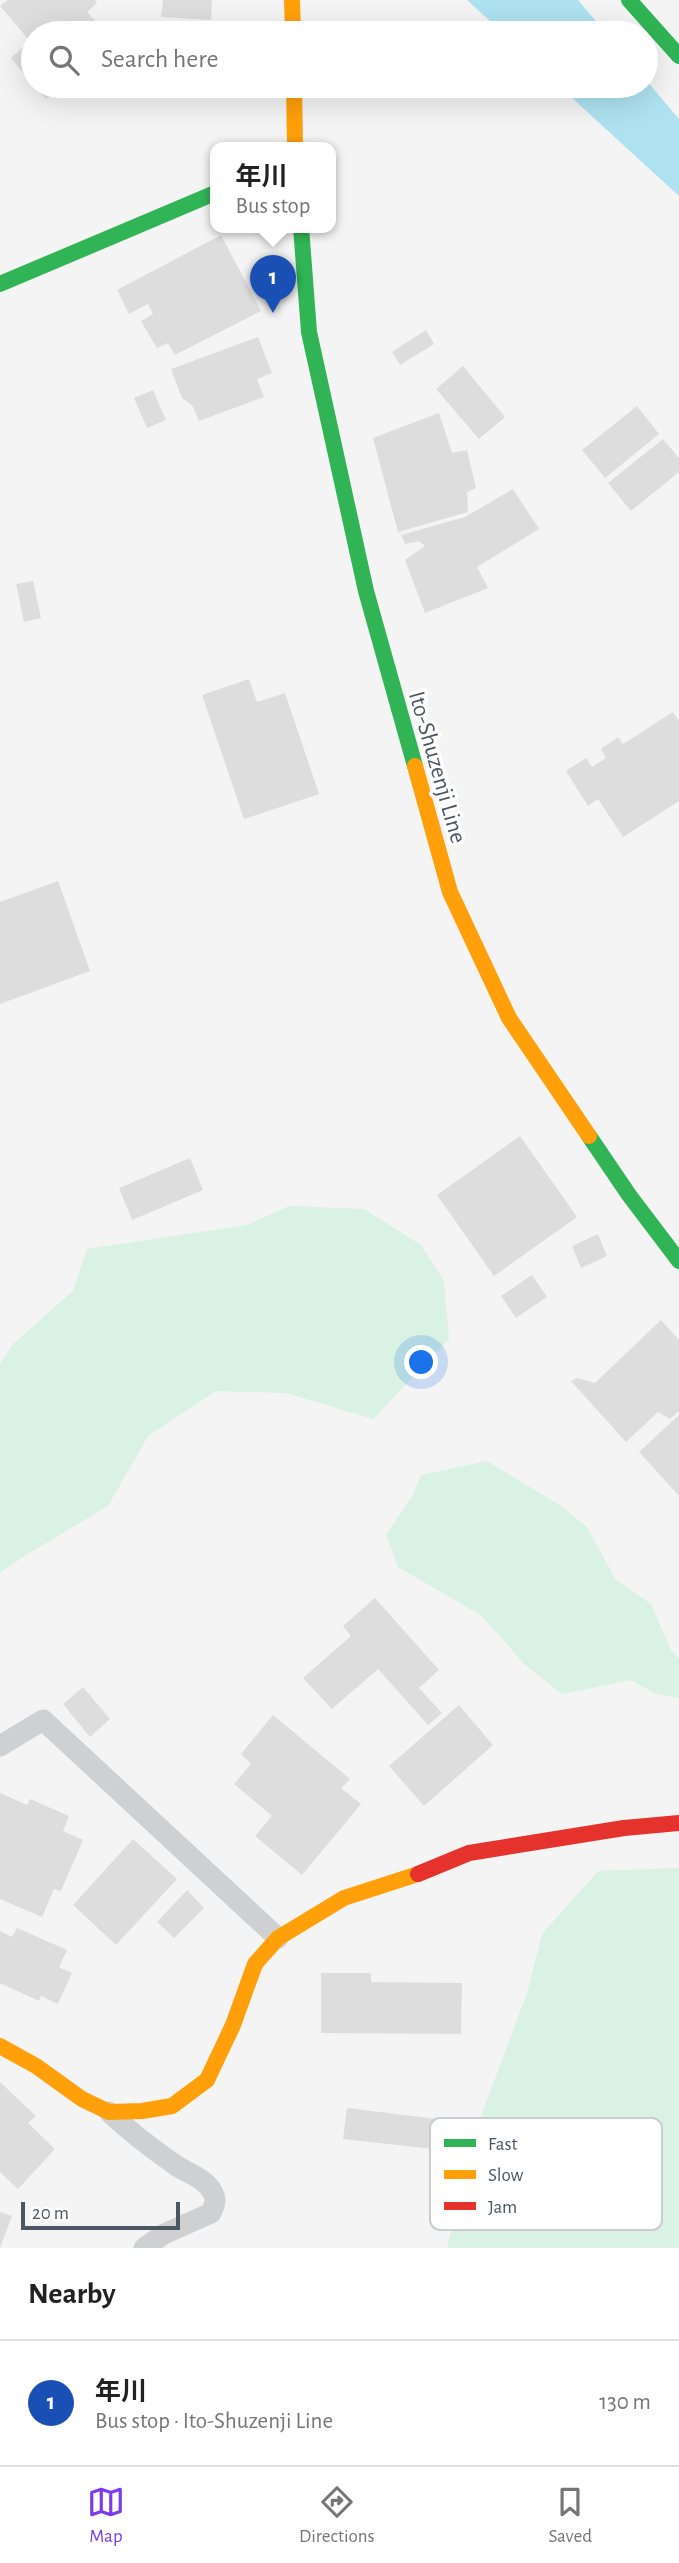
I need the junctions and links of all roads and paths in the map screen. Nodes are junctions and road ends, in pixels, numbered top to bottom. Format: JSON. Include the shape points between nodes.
{"nodes":[{"id":1,"x":292,"y":0,"type":"edge"},
{"id":2,"x":629,"y":0,"type":"edge"},
{"id":3,"x":293,"y":21,"type":"edge"},
{"id":4,"x":648,"y":21,"type":"edge"},
{"id":5,"x":658,"y":32,"type":"edge"},
{"id":6,"x":679,"y":56,"type":"edge"},
{"id":7,"x":294,"y":98,"type":"edge"},
{"id":8,"x":295,"y":142,"type":"edge"},
{"id":9,"x":210,"y":195,"type":"edge"},
{"id":10,"x":301,"y":233,"type":"edge"},
{"id":11,"x":0,"y":285,"type":"edge"},
{"id":12,"x":679,"y":1261,"type":"edge"},
{"id":13,"x":0,"y":1746,"type":"edge"},
{"id":14,"x":679,"y":1823,"type":"edge"},
{"id":15,"x":278,"y":1938,"type":"junction"},
{"id":16,"x":0,"y":2046,"type":"edge"},
{"id":17,"x":109,"y":2112,"type":"junction"},
{"id":18,"x":144,"y":2248,"type":"edge"}],
"edges":[{"from":1,"to":3,"type":"main road"},
{"from":2,"to":4,"type":"main road"},
{"from":5,"to":6,"type":"main road"},
{"from":7,"to":8,"type":"main road"},
{"from":9,"to":11,"type":"main road"},
{"from":10,"to":12,"type":"main road","name":"Ito-Shuzenji Line","via":[[309,332],[366,591],[450,892],[509,1018]]},
{"from":13,"to":15,"type":"lane","via":[[43,1720]]},
{"from":14,"to":15,"type":"main road","via":[[469,1853],[344,1898]]},
{"from":15,"to":17,"type":"main road","via":[[255,1964],[207,2080],[172,2106]]},
{"from":16,"to":17,"type":"main road"},
{"from":17,"to":18,"type":"lane","via":[[202,2180],[216,2201],[211,2213],[163,2234]]}]}
